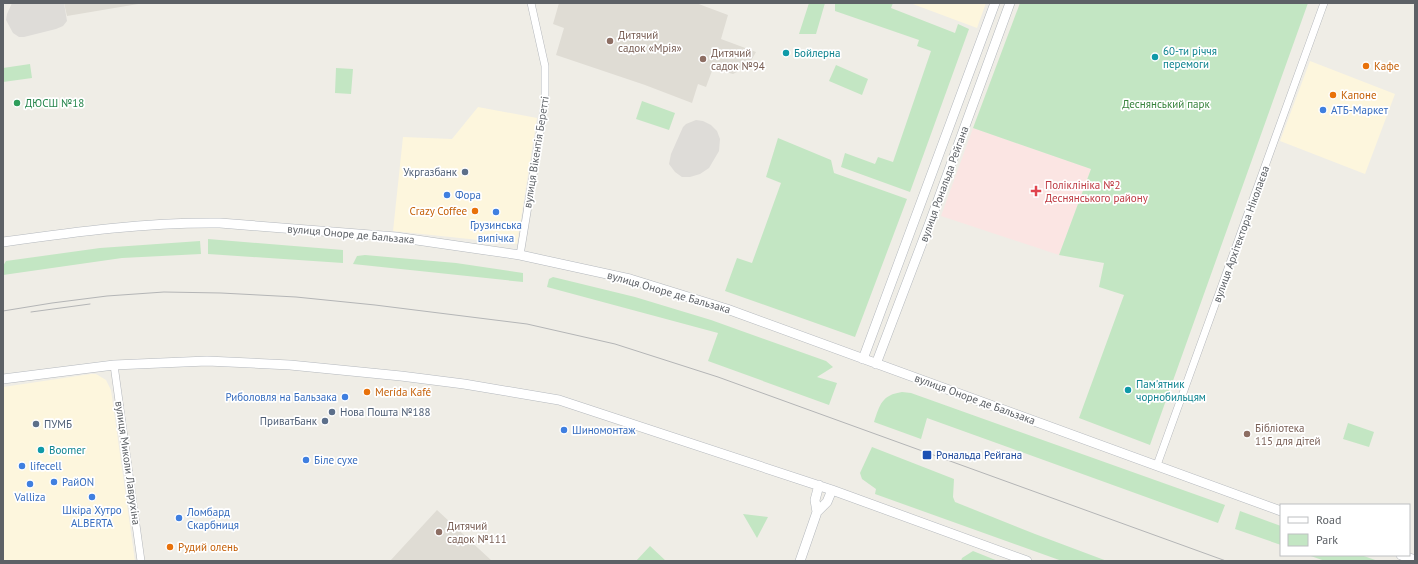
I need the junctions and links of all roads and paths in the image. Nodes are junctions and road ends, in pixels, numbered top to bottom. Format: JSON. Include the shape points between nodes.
{"nodes":[{"id":1,"x":531,"y":3,"type":"edge"},
{"id":2,"x":995,"y":3,"type":"edge"},
{"id":3,"x":1010,"y":3,"type":"edge"},
{"id":4,"x":1324,"y":3,"type":"edge"},
{"id":5,"x":3,"y":242,"type":"edge"},
{"id":6,"x":520,"y":255,"type":"junction"},
{"id":7,"x":863,"y":359,"type":"junction"},
{"id":8,"x":876,"y":364,"type":"junction"},
{"id":9,"x":114,"y":365,"type":"junction"},
{"id":10,"x":3,"y":379,"type":"edge"},
{"id":11,"x":1157,"y":465,"type":"junction"},
{"id":12,"x":819,"y":485,"type":"junction"},
{"id":13,"x":832,"y":490,"type":"junction"},
{"id":14,"x":1280,"y":511,"type":"edge"},
{"id":15,"x":817,"y":512,"type":"junction"},
{"id":16,"x":1404,"y":556,"type":"edge"},
{"id":17,"x":1415,"y":560,"type":"edge"},
{"id":18,"x":141,"y":561,"type":"edge"},
{"id":19,"x":800,"y":561,"type":"edge"},
{"id":20,"x":1027,"y":561,"type":"edge"}],
"edges":[{"from":1,"to":6,"type":"street","name":"вулиця Вікентія Беретті","via":[[545,66],[545,102]]},
{"from":2,"to":7,"type":"street","name":"вулиця Рональда Рейгана"},
{"from":3,"to":8,"type":"street","name":"вулиця Рональда Рейгана"},
{"from":4,"to":11,"type":"street","name":"вулиця Архітектора Ніколаєва"},
{"from":5,"to":6,"type":"street","name":"вулиця Оноре де Бальзака","via":[[83,231],[220,223],[396,237]]},
{"from":6,"to":7,"type":"street","name":"вулиця Оноре де Бальзака","via":[[630,279],[727,309]]},
{"from":7,"to":8,"type":"street","name":"вулиця Оноре де Бальзака"},
{"from":8,"to":11,"type":"street","name":"вулиця Оноре де Бальзака"},
{"from":9,"to":10,"type":"street"},
{"from":9,"to":12,"type":"street","via":[[207,361],[290,366],[425,379],[543,396]]},
{"from":9,"to":18,"type":"street","name":"вулиця Миколи Лаврухіна"},
{"from":11,"to":14,"type":"street","name":"вулиця Оноре де Бальзака"},
{"from":12,"to":13,"type":"street"},
{"from":12,"to":15,"type":"street","via":[[815,500]]},
{"from":13,"to":15,"type":"street","via":[[827,502]]},
{"from":13,"to":20,"type":"street"},
{"from":15,"to":19,"type":"street"},
{"from":16,"to":17,"type":"street"}]}
